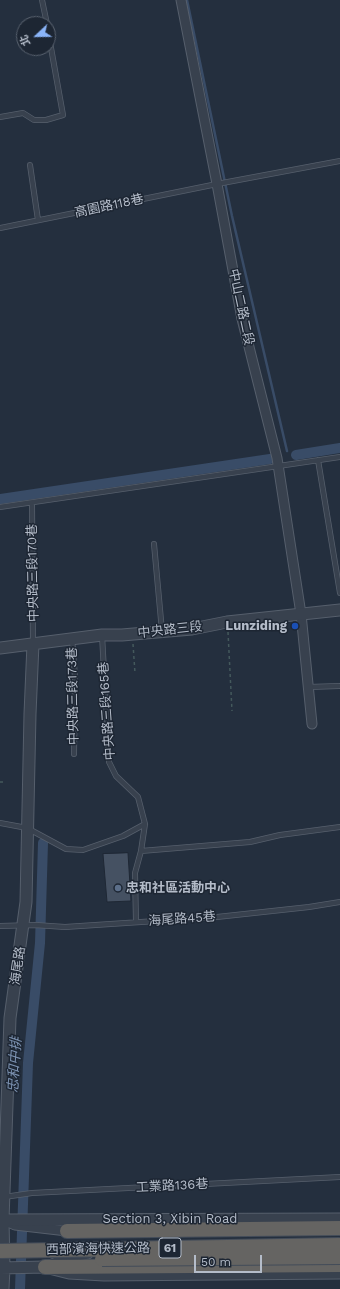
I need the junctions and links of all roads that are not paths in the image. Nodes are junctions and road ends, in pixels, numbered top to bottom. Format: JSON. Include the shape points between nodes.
{"nodes":[{"id":1,"x":42,"y":0,"type":"edge"},
{"id":2,"x":181,"y":0,"type":"edge"},
{"id":3,"x":45,"y":16,"type":"edge"},
{"id":4,"x":52,"y":56,"type":"edge"},
{"id":5,"x":0,"y":117,"type":"edge"},
{"id":6,"x":340,"y":161,"type":"edge"},
{"id":7,"x":30,"y":165,"type":"dead end"},
{"id":8,"x":217,"y":184,"type":"junction"},
{"id":9,"x":38,"y":220,"type":"junction"},
{"id":10,"x":0,"y":228,"type":"edge"},
{"id":11,"x":340,"y":457,"type":"edge"},
{"id":12,"x":318,"y":460,"type":"junction"},
{"id":13,"x":278,"y":466,"type":"junction"},
{"id":14,"x":32,"y":503,"type":"junction"},
{"id":15,"x":0,"y":507,"type":"edge"},
{"id":16,"x":154,"y":544,"type":"dead end"},
{"id":17,"x":340,"y":593,"type":"edge"},
{"id":18,"x":340,"y":610,"type":"edge"},
{"id":19,"x":301,"y":614,"type":"junction"},
{"id":20,"x":162,"y":631,"type":"junction"},
{"id":21,"x":102,"y":635,"type":"junction"},
{"id":22,"x":72,"y":638,"type":"junction"},
{"id":23,"x":33,"y":644,"type":"junction"},
{"id":24,"x":0,"y":648,"type":"edge"},
{"id":25,"x":339,"y":686,"type":"edge"},
{"id":26,"x":309,"y":688,"type":"junction"},
{"id":27,"x":312,"y":724,"type":"dead end"},
{"id":28,"x":74,"y":754,"type":"dead end"},
{"id":29,"x":0,"y":823,"type":"edge"},
{"id":30,"x":145,"y":824,"type":"junction"},
{"id":31,"x":340,"y":827,"type":"edge"},
{"id":32,"x":27,"y":828,"type":"junction"},
{"id":33,"x":141,"y":851,"type":"junction"},
{"id":34,"x":340,"y":902,"type":"edge"},
{"id":35,"x":136,"y":922,"type":"junction"},
{"id":36,"x":0,"y":926,"type":"edge"},
{"id":37,"x":23,"y":926,"type":"junction"},
{"id":38,"x":340,"y":1177,"type":"edge"},
{"id":39,"x":4,"y":1197,"type":"junction"},
{"id":40,"x":340,"y":1219,"type":"edge"},
{"id":41,"x":1,"y":1220,"type":"edge"},
{"id":42,"x":32,"y":1223,"type":"junction"},
{"id":43,"x":340,"y":1228,"type":"edge"},
{"id":44,"x":67,"y":1231,"type":"joint"},
{"id":45,"x":128,"y":1246,"type":"junction"},
{"id":46,"x":340,"y":1246,"type":"edge"},
{"id":47,"x":3,"y":1247,"type":"edge"},
{"id":48,"x":340,"y":1257,"type":"edge"},
{"id":49,"x":340,"y":1265,"type":"edge"},
{"id":50,"x":4,"y":1266,"type":"edge"},
{"id":51,"x":39,"y":1267,"type":"junction"},
{"id":52,"x":340,"y":1273,"type":"edge"},
{"id":53,"x":3,"y":1289,"type":"edge"}],
"edges":[{"from":1,"to":3,"type":"lane"},
{"from":2,"to":8,"type":"street","name":"中山二路二段"},
{"from":4,"to":5,"type":"lane","via":[[63,115],[46,120],[34,120],[23,113]]},
{"from":6,"to":8,"type":"lane","name":"高園路118巷"},
{"from":7,"to":9,"type":"lane"},
{"from":8,"to":9,"type":"lane","name":"高園路118巷"},
{"from":8,"to":13,"type":"street","name":"中山二路二段","via":[[242,319]]},
{"from":9,"to":10,"type":"lane","name":"高園路118巷"},
{"from":11,"to":12,"type":"lane"},
{"from":12,"to":13,"type":"lane"},
{"from":12,"to":17,"type":"lane"},
{"from":13,"to":14,"type":"lane"},
{"from":13,"to":19,"type":"street","name":"中山二路二段"},
{"from":14,"to":15,"type":"lane"},
{"from":14,"to":23,"type":"lane","name":"中央路三段170巷"},
{"from":16,"to":20,"type":"lane"},
{"from":18,"to":19,"type":"street","name":"中央路三段"},
{"from":19,"to":20,"type":"street","name":"中央路三段"},
{"from":19,"to":26,"type":"street","name":"中山二路二段"},
{"from":20,"to":21,"type":"street","name":"中央路三段"},
{"from":21,"to":22,"type":"street","name":"中央路三段"},
{"from":21,"to":30,"type":"lane","name":"中央路三段165巷","via":[[109,762],[116,776],[138,797]]},
{"from":22,"to":23,"type":"street","name":"中央路三段"},
{"from":22,"to":28,"type":"lane","name":"中央路三段173巷","via":[[75,676]]},
{"from":23,"to":24,"type":"street","name":"中央路三段"},
{"from":23,"to":32,"type":"street","name":"海尾路"},
{"from":25,"to":26,"type":"lane"},
{"from":26,"to":27,"type":"street","name":"中山二路二段"},
{"from":29,"to":32,"type":"lane"},
{"from":30,"to":32,"type":"lane","via":[[123,836],[83,850],[66,849]]},
{"from":30,"to":33,"type":"lane"},
{"from":31,"to":33,"type":"lane","via":[[280,834],[250,842]]},
{"from":32,"to":37,"type":"street","name":"海尾路","via":[[28,873]]},
{"from":33,"to":35,"type":"lane","via":[[135,873]]},
{"from":34,"to":35,"type":"lane","name":"海尾路45巷","via":[[217,917]]},
{"from":35,"to":37,"type":"lane","name":"海尾路45巷","via":[[65,927]]},
{"from":36,"to":37,"type":"lane","name":"海尾路45巷"},
{"from":37,"to":39,"type":"street","name":"海尾路","via":[[10,1018]]},
{"from":38,"to":39,"type":"lane","name":"工業路136巷","via":[[32,1192]]},
{"from":39,"to":41,"type":"street","name":"海尾路"},
{"from":40,"to":42,"type":"street","name":"Section 3, Xibin Road"},
{"from":41,"to":42,"type":"street","name":"Section 3, Xibin Road"},
{"from":41,"to":47,"type":"street","name":"海尾路"},
{"from":42,"to":44,"type":"street"},
{"from":43,"to":44,"type":"highway"},
{"from":45,"to":46,"type":"street","name":"Section 3, Xibin Road"},
{"from":45,"to":47,"type":"street","name":"Section 3, Xibin Road"},
{"from":45,"to":51,"type":"street","via":[[66,1258]]},
{"from":46,"to":47,"type":"highway","name":"西部濱海快速公路","number":"61","bridge":true},
{"from":47,"to":50,"type":"street","name":"海尾路"},
{"from":48,"to":50,"type":"highway","name":"西部濱海快速公路","number":"61","bridge":true},
{"from":49,"to":51,"type":"highway"},
{"from":50,"to":51,"type":"street"},
{"from":50,"to":53,"type":"street","name":"海尾路"},
{"from":51,"to":52,"type":"street","via":[[69,1274],[104,1275]]}]}
